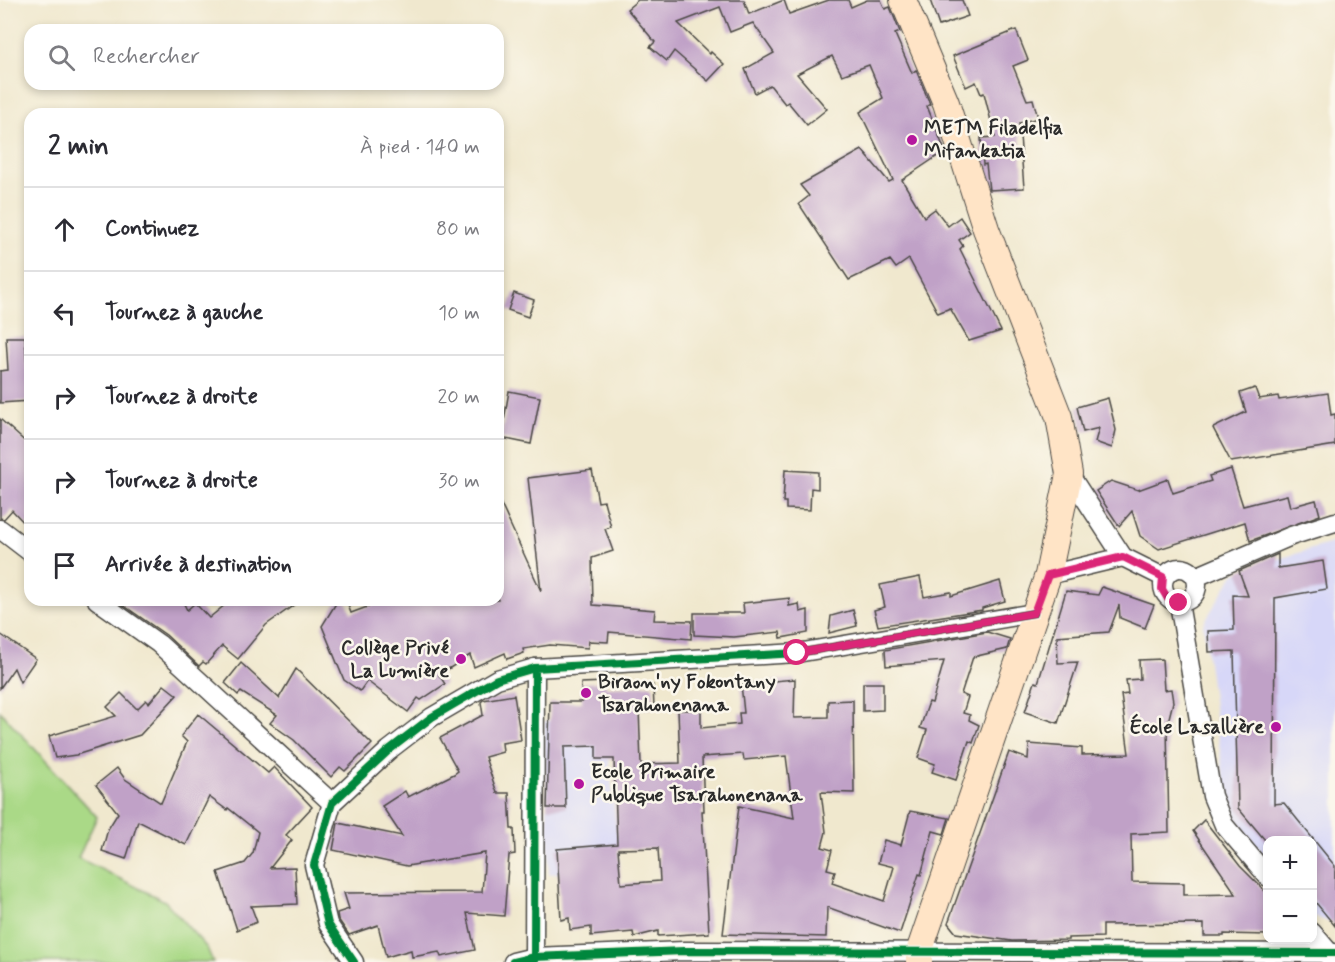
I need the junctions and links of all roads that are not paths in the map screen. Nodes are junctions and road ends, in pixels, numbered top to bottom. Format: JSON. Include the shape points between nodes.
{"nodes":[{"id":1,"x":903,"y":0,"type":"edge"},
{"id":2,"x":1069,"y":474,"type":"junction"},
{"id":3,"x":1335,"y":522,"type":"edge"},
{"id":4,"x":0,"y":529,"type":"edge"},
{"id":5,"x":24,"y":547,"type":"edge"},
{"id":6,"x":1123,"y":557,"type":"junction"},
{"id":7,"x":1048,"y":575,"type":"junction"},
{"id":8,"x":1163,"y":577,"type":"junction"},
{"id":9,"x":1196,"y":577,"type":"junction"},
{"id":10,"x":1179,"y":603,"type":"junction"},
{"id":11,"x":105,"y":606,"type":"edge"},
{"id":12,"x":1034,"y":613,"type":"junction"},
{"id":13,"x":536,"y":668,"type":"junction"},
{"id":14,"x":333,"y":802,"type":"junction"},
{"id":15,"x":1263,"y":871,"type":"edge"},
{"id":16,"x":1317,"y":938,"type":"edge"},
{"id":17,"x":1332,"y":956,"type":"edge"},
{"id":18,"x":919,"y":957,"type":"edge"},
{"id":19,"x":1032,"y":958,"type":"edge"},
{"id":20,"x":534,"y":959,"type":"edge"},
{"id":21,"x":354,"y":962,"type":"edge"},
{"id":22,"x":513,"y":962,"type":"edge"}],
"edges":[{"from":1,"to":2,"type":"main road","via":[[946,103],[986,230],[1059,417]]},
{"from":2,"to":6,"type":"street"},
{"from":2,"to":7,"type":"main road"},
{"from":3,"to":9,"type":"street"},
{"from":4,"to":5,"type":"street"},
{"from":6,"to":7,"type":"street"},
{"from":6,"to":8,"type":"street"},
{"from":7,"to":12,"type":"main road"},
{"from":8,"to":9,"type":"street","via":[[1173,568],[1186,568]]},
{"from":8,"to":10,"type":"street","via":[[1162,589],[1168,599]]},
{"from":9,"to":10,"type":"street","via":[[1197,589],[1191,599]]},
{"from":10,"to":15,"type":"street","via":[[1212,796],[1224,825]]},
{"from":11,"to":14,"type":"street","via":[[159,644]]},
{"from":12,"to":13,"type":"street","via":[[797,653]]},
{"from":12,"to":18,"type":"main road"},
{"from":13,"to":14,"type":"street","via":[[497,679],[432,717]]},
{"from":13,"to":20,"type":"street"},
{"from":14,"to":21,"type":"street","via":[[314,865],[328,924]]},
{"from":16,"to":17,"type":"street"},
{"from":17,"to":19,"type":"street"},
{"from":18,"to":19,"type":"street"},
{"from":18,"to":20,"type":"street","via":[[684,951]]},
{"from":20,"to":22,"type":"street"}]}
